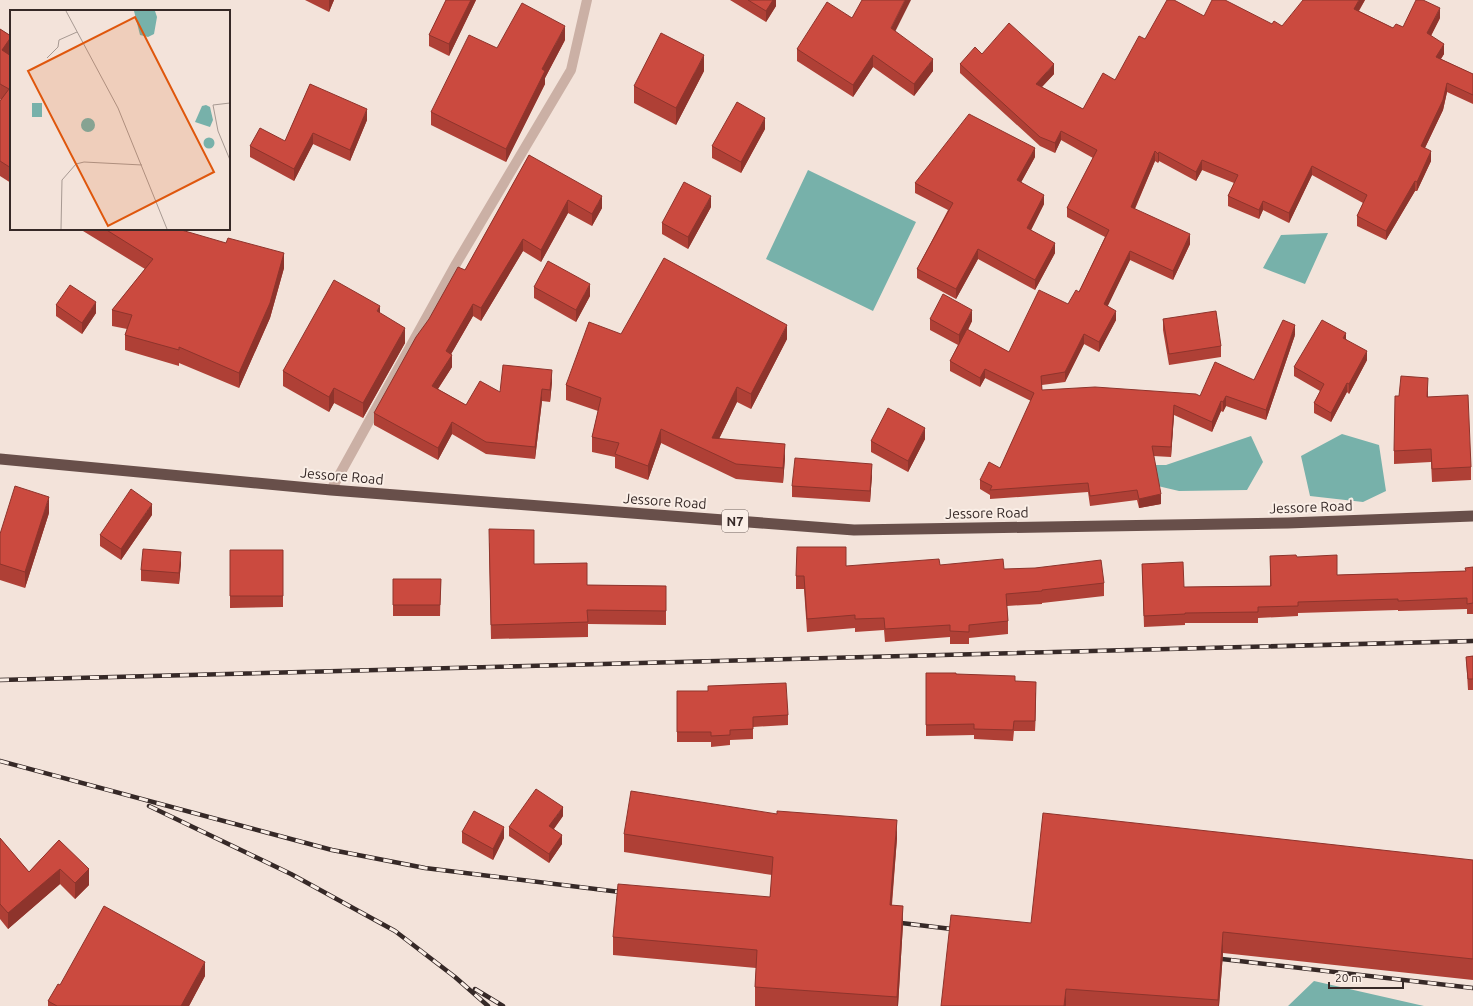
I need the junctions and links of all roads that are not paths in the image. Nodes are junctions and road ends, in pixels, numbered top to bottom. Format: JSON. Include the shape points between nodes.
{"nodes":[{"id":1,"x":587,"y":0,"type":"edge"},
{"id":2,"x":0,"y":458,"type":"edge"},
{"id":3,"x":331,"y":490,"type":"junction"},
{"id":4,"x":1473,"y":516,"type":"edge"}],
"edges":[{"from":1,"to":3,"type":"street","via":[[571,70],[456,264]]},
{"from":2,"to":3,"type":"highway","name":"Jessore Road","number":"N7"},
{"from":3,"to":4,"type":"highway","name":"Jessore Road","number":"N7","via":[[854,530],[1288,523]]}]}
